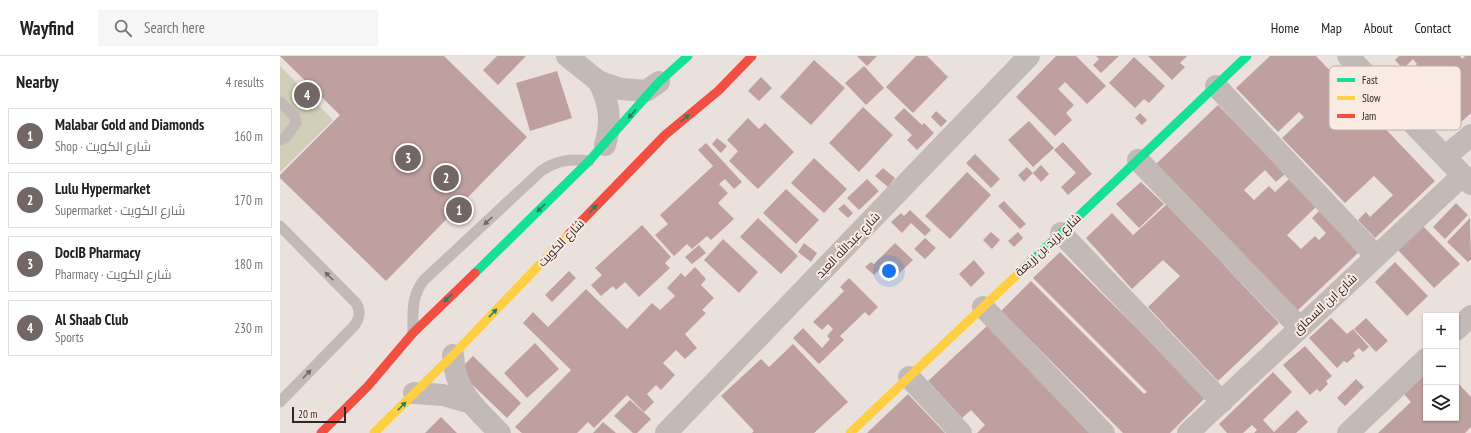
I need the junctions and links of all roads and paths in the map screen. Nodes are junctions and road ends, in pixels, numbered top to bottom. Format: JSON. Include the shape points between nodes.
{"nodes":[{"id":1,"x":567,"y":56,"type":"edge"},
{"id":2,"x":688,"y":56,"type":"edge"},
{"id":3,"x":752,"y":56,"type":"edge"},
{"id":4,"x":1247,"y":56,"type":"edge"},
{"id":5,"x":1348,"y":56,"type":"edge"},
{"id":6,"x":1019,"y":60,"type":"edge"},
{"id":7,"x":1358,"y":66,"type":"edge"},
{"id":8,"x":598,"y":81,"type":"junction"},
{"id":9,"x":659,"y":82,"type":"junction"},
{"id":10,"x":1216,"y":86,"type":"junction"},
{"id":11,"x":280,"y":102,"type":"edge"},
{"id":12,"x":1418,"y":130,"type":"edge"},
{"id":13,"x":1471,"y":135,"type":"edge"},
{"id":14,"x":280,"y":140,"type":"edge"},
{"id":15,"x":605,"y":145,"type":"junction"},
{"id":16,"x":1445,"y":158,"type":"junction"},
{"id":17,"x":1138,"y":160,"type":"junction"},
{"id":18,"x":588,"y":162,"type":"junction"},
{"id":19,"x":1467,"y":180,"type":"edge"},
{"id":20,"x":280,"y":226,"type":"edge"},
{"id":21,"x":1061,"y":233,"type":"junction"},
{"id":22,"x":1376,"y":256,"type":"junction"},
{"id":23,"x":983,"y":307,"type":"junction"},
{"id":24,"x":1471,"y":316,"type":"edge"},
{"id":25,"x":1459,"y":327,"type":"edge"},
{"id":26,"x":1300,"y":328,"type":"junction"},
{"id":27,"x":413,"y":333,"type":"junction"},
{"id":28,"x":453,"y":355,"type":"junction"},
{"id":29,"x":1423,"y":362,"type":"edge"},
{"id":30,"x":909,"y":377,"type":"junction"},
{"id":31,"x":414,"y":393,"type":"junction"},
{"id":32,"x":280,"y":402,"type":"edge"},
{"id":33,"x":1222,"y":402,"type":"junction"},
{"id":34,"x":471,"y":404,"type":"junction"},
{"id":35,"x":675,"y":430,"type":"edge"},
{"id":36,"x":321,"y":433,"type":"edge"},
{"id":37,"x":374,"y":433,"type":"edge"},
{"id":38,"x":500,"y":433,"type":"edge"},
{"id":39,"x":850,"y":433,"type":"edge"},
{"id":40,"x":961,"y":433,"type":"edge"},
{"id":41,"x":1104,"y":433,"type":"edge"},
{"id":42,"x":1188,"y":433,"type":"edge"},
{"id":43,"x":1348,"y":433,"type":"edge"}],
"edges":[{"from":1,"to":8,"type":"street"},
{"from":2,"to":9,"type":"main road"},
{"from":28,"to":3,"type":"main road","name":"شارع الكويت","one_way":true,"via":[[665,135],[718,91]]},
{"from":4,"to":10,"type":"main road","name":"شارع يزيد بن زريعة"},
{"from":5,"to":7,"type":"street"},
{"from":6,"to":35,"type":"street","name":"شارع عبدالله العبد"},
{"from":8,"to":9,"type":"street","via":[[621,89],[646,91]]},
{"from":8,"to":15,"type":"street","via":[[609,112],[609,132]]},
{"from":9,"to":15,"type":"main road","one_way":true},
{"from":10,"to":17,"type":"main road","name":"شارع يزيد بن زريعة"},
{"from":10,"to":22,"type":"street"},
{"from":11,"to":14,"type":"lane","via":[[295,117],[296,123],[294,129]]},
{"from":12,"to":16,"type":"street"},
{"from":13,"to":16,"type":"street"},
{"from":15,"to":18,"type":"main road"},
{"from":16,"to":19,"type":"street"},
{"from":17,"to":21,"type":"main road","name":"شارع يزيد بن زريعة"},
{"from":17,"to":26,"type":"street"},
{"from":18,"to":27,"type":"main road","one_way":true},
{"from":18,"to":27,"type":"lane","one_way":true,"via":[[564,160],[549,165],[424,280],[413,302]]},
{"from":19,"to":22,"type":"street","name":"شارع ابن السماق"},
{"from":32,"to":20,"type":"lane","one_way":true,"via":[[358,322],[360,312],[356,303]]},
{"from":21,"to":23,"type":"main road","name":"شارع يزيد بن زريعة"},
{"from":21,"to":33,"type":"street"},
{"from":22,"to":26,"type":"street","name":"شارع ابن السماق"},
{"from":23,"to":30,"type":"main road","name":"شارع يزيد بن زريعة"},
{"from":23,"to":41,"type":"street"},
{"from":24,"to":25,"type":"street"},
{"from":26,"to":33,"type":"street","name":"شارع ابن السماق"},
{"from":27,"to":36,"type":"main road","via":[[368,386]]},
{"from":28,"to":31,"type":"main road","name":"شارع الكويت"},
{"from":28,"to":34,"type":"street","via":[[453,366],[459,386]]},
{"from":29,"to":43,"type":"street"},
{"from":30,"to":39,"type":"main road","name":"شارع يزيد بن زريعة"},
{"from":30,"to":40,"type":"street"},
{"from":31,"to":34,"type":"street","via":[[443,395]]},
{"from":37,"to":31,"type":"main road","name":"شارع الكويت","one_way":true},
{"from":33,"to":42,"type":"street","name":"شارع ابن السماق"},
{"from":34,"to":38,"type":"street"}]}
